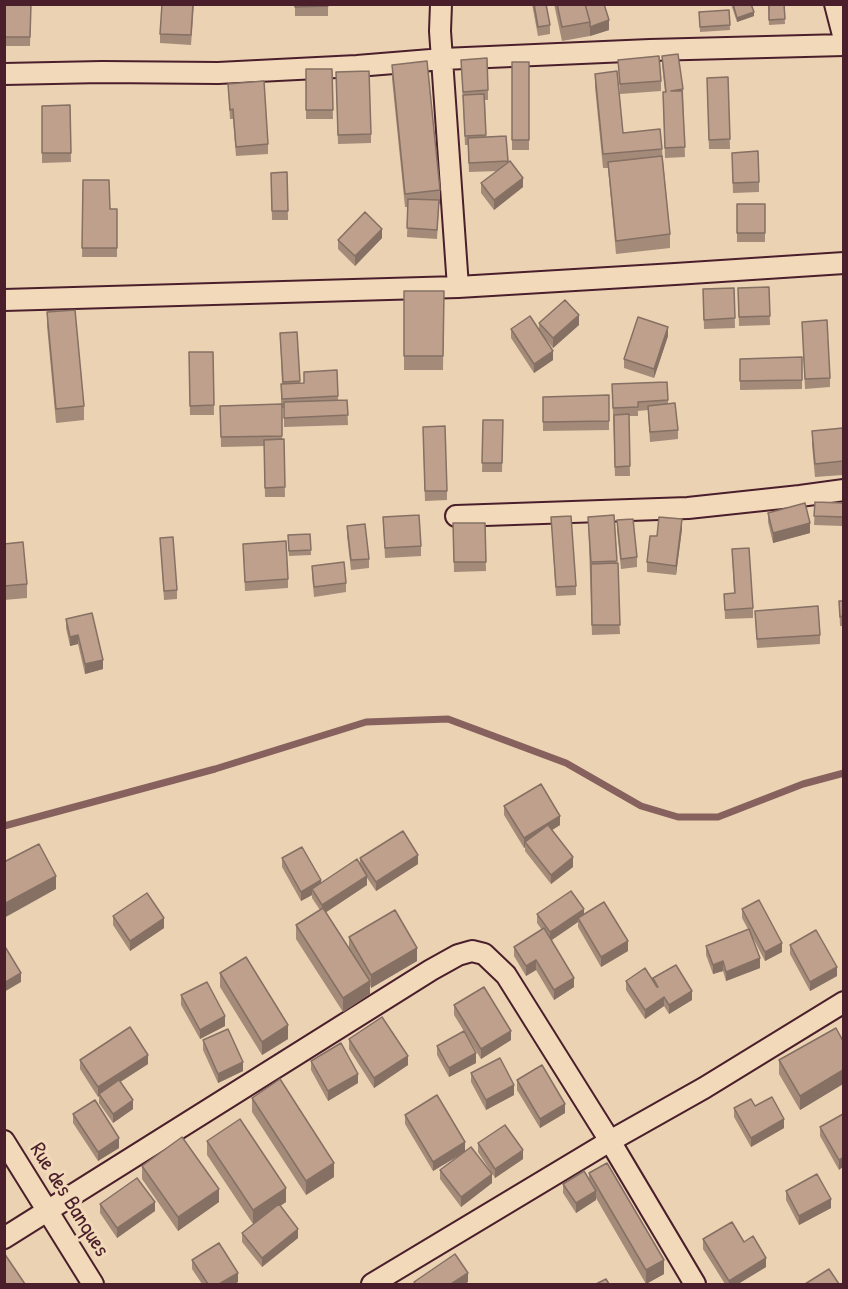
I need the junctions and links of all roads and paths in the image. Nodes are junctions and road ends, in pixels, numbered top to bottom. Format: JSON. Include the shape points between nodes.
{"nodes":[{"id":1,"x":441,"y":4,"type":"edge"},
{"id":2,"x":835,"y":4,"type":"edge"},
{"id":3,"x":843,"y":39,"type":"edge"},
{"id":4,"x":843,"y":45,"type":"edge"},
{"id":5,"x":443,"y":59,"type":"junction"},
{"id":6,"x":4,"y":74,"type":"edge"},
{"id":7,"x":843,"y":263,"type":"edge"},
{"id":8,"x":458,"y":287,"type":"junction"},
{"id":9,"x":4,"y":300,"type":"edge"},
{"id":10,"x":843,"y":490,"type":"edge"},
{"id":11,"x":456,"y":516,"type":"dead end"},
{"id":12,"x":843,"y":1002,"type":"edge"},
{"id":13,"x":4,"y":1141,"type":"edge"},
{"id":14,"x":610,"y":1141,"type":"junction"},
{"id":15,"x":48,"y":1211,"type":"junction"},
{"id":16,"x":4,"y":1238,"type":"edge"},
{"id":17,"x":93,"y":1284,"type":"edge"},
{"id":18,"x":372,"y":1284,"type":"edge"},
{"id":19,"x":695,"y":1284,"type":"edge"}],
"edges":[{"from":1,"to":5,"type":"street"},
{"from":2,"to":3,"type":"street"},
{"from":4,"to":5,"type":"street"},
{"from":5,"to":6,"type":"street","via":[[218,74]]},
{"from":5,"to":8,"type":"street"},
{"from":7,"to":8,"type":"street"},
{"from":8,"to":9,"type":"street"},
{"from":10,"to":11,"type":"street","via":[[688,508]]},
{"from":12,"to":14,"type":"street"},
{"from":13,"to":15,"type":"street","name":"Rue des Banques"},
{"from":14,"to":15,"type":"street","via":[[506,975],[484,954],[472,951],[430,970]]},
{"from":14,"to":18,"type":"street"},
{"from":14,"to":19,"type":"street"},
{"from":15,"to":16,"type":"street"},
{"from":15,"to":17,"type":"street","name":"Rue des Banques"}]}
